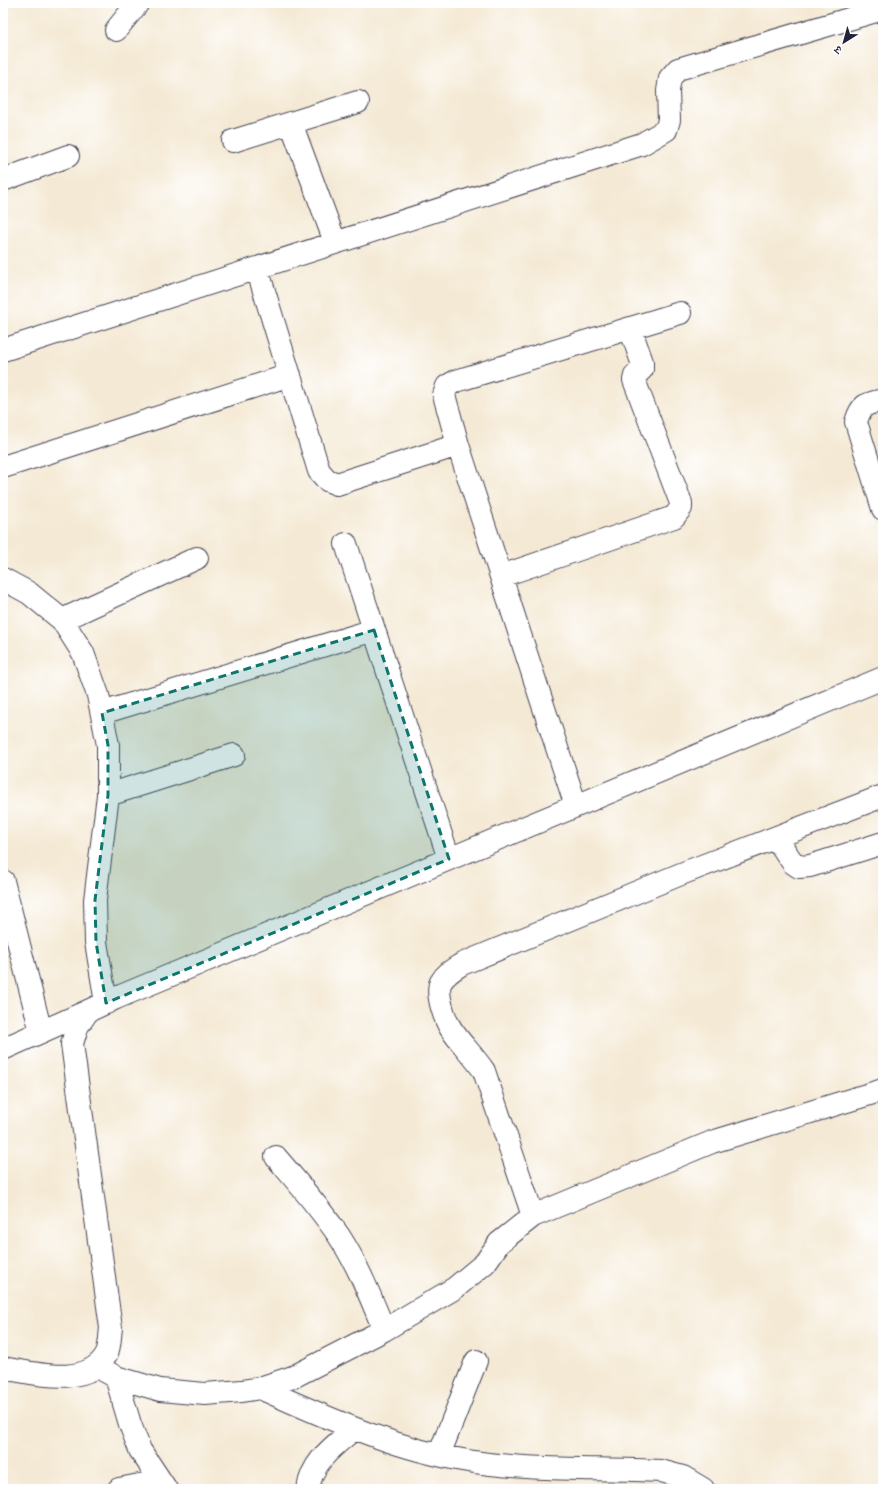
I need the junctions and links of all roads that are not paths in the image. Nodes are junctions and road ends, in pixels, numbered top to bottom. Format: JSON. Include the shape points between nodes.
{"nodes":[{"id":1,"x":138,"y":3,"type":"edge"},
{"id":2,"x":883,"y":10,"type":"edge"},
{"id":3,"x":116,"y":30,"type":"dead end"},
{"id":4,"x":358,"y":102,"type":"dead end"},
{"id":5,"x":291,"y":123,"type":"junction"},
{"id":6,"x":233,"y":141,"type":"dead end"},
{"id":7,"x":68,"y":156,"type":"dead end"},
{"id":8,"x":3,"y":180,"type":"edge"},
{"id":9,"x":335,"y":242,"type":"junction"},
{"id":10,"x":257,"y":268,"type":"junction"},
{"id":11,"x":680,"y":313,"type":"dead end"},
{"id":12,"x":630,"y":328,"type":"junction"},
{"id":13,"x":3,"y":349,"type":"edge"},
{"id":14,"x":290,"y":375,"type":"junction"},
{"id":15,"x":883,"y":400,"type":"edge"},
{"id":16,"x":458,"y":445,"type":"junction"},
{"id":17,"x":3,"y":467,"type":"edge"},
{"id":18,"x":883,"y":509,"type":"edge"},
{"id":19,"x":346,"y":544,"type":"dead end"},
{"id":20,"x":197,"y":558,"type":"dead end"},
{"id":21,"x":501,"y":576,"type":"junction"},
{"id":22,"x":3,"y":579,"type":"edge"},
{"id":23,"x":62,"y":620,"type":"junction"},
{"id":24,"x":374,"y":630,"type":"junction"},
{"id":25,"x":883,"y":678,"type":"edge"},
{"id":26,"x":102,"y":713,"type":"junction"},
{"id":27,"x":234,"y":755,"type":"dead end"},
{"id":28,"x":108,"y":795,"type":"junction"},
{"id":29,"x":883,"y":796,"type":"edge"},
{"id":30,"x":576,"y":806,"type":"junction"},
{"id":31,"x":776,"y":838,"type":"junction"},
{"id":32,"x":883,"y":843,"type":"edge"},
{"id":33,"x":449,"y":859,"type":"junction"},
{"id":34,"x":3,"y":881,"type":"edge"},
{"id":35,"x":97,"y":1007,"type":"junction"},
{"id":36,"x":40,"y":1032,"type":"junction"},
{"id":37,"x":3,"y":1048,"type":"edge"},
{"id":38,"x":883,"y":1090,"type":"edge"},
{"id":39,"x":276,"y":1157,"type":"dead end"},
{"id":40,"x":533,"y":1216,"type":"junction"},
{"id":41,"x":384,"y":1330,"type":"junction"},
{"id":42,"x":476,"y":1361,"type":"dead end"},
{"id":43,"x":96,"y":1366,"type":"junction"},
{"id":44,"x":3,"y":1368,"type":"edge"},
{"id":45,"x":116,"y":1377,"type":"junction"},
{"id":46,"x":260,"y":1388,"type":"junction"},
{"id":47,"x":354,"y":1429,"type":"junction"},
{"id":48,"x":439,"y":1455,"type":"junction"},
{"id":49,"x":163,"y":1485,"type":"edge"},
{"id":50,"x":119,"y":1489,"type":"edge"},
{"id":51,"x":308,"y":1489,"type":"edge"},
{"id":52,"x":703,"y":1489,"type":"edge"}],
"edges":[{"from":1,"to":3,"type":"street"},
{"from":2,"to":9,"type":"street","via":[[678,69],[670,78],[669,120],[666,130],[642,144]]},
{"from":4,"to":5,"type":"street"},
{"from":5,"to":6,"type":"street"},
{"from":5,"to":9,"type":"street"},
{"from":7,"to":8,"type":"street"},
{"from":9,"to":10,"type":"street"},
{"from":10,"to":13,"type":"street"},
{"from":10,"to":14,"type":"street"},
{"from":11,"to":12,"type":"street"},
{"from":12,"to":16,"type":"street","via":[[456,381],[447,386],[444,395]]},
{"from":12,"to":21,"type":"street","via":[[642,362],[642,369],[634,380],[681,508],[674,516]]},
{"from":14,"to":16,"type":"street","via":[[319,471],[327,480],[337,484]]},
{"from":14,"to":17,"type":"street"},
{"from":15,"to":18,"type":"street","via":[[867,404],[860,410],[856,422]]},
{"from":16,"to":21,"type":"street"},
{"from":19,"to":24,"type":"street"},
{"from":20,"to":23,"type":"street"},
{"from":21,"to":30,"type":"street"},
{"from":22,"to":23,"type":"street","via":[[29,593]]},
{"from":23,"to":26,"type":"street","via":[[83,653]]},
{"from":24,"to":26,"type":"street"},
{"from":24,"to":33,"type":"street"},
{"from":25,"to":30,"type":"street"},
{"from":26,"to":28,"type":"street","via":[[108,745]]},
{"from":27,"to":28,"type":"street"},
{"from":28,"to":35,"type":"street","via":[[95,900]]},
{"from":29,"to":31,"type":"street"},
{"from":30,"to":33,"type":"street"},
{"from":31,"to":32,"type":"street","via":[[793,863],[799,867],[810,866]]},
{"from":31,"to":40,"type":"street","via":[[462,964],[449,972],[440,983],[438,996],[450,1028],[484,1071]]},
{"from":33,"to":35,"type":"street"},
{"from":34,"to":36,"type":"street"},
{"from":35,"to":36,"type":"street"},
{"from":35,"to":43,"type":"street","via":[[77,1027],[72,1044],[111,1328],[107,1352]]},
{"from":36,"to":37,"type":"street"},
{"from":38,"to":40,"type":"street","via":[[712,1142]]},
{"from":39,"to":41,"type":"street","via":[[310,1196],[339,1238],[364,1283]]},
{"from":40,"to":41,"type":"street","via":[[500,1243],[485,1263],[455,1288]]},
{"from":41,"to":46,"type":"street","via":[[293,1377]]},
{"from":42,"to":48,"type":"street"},
{"from":43,"to":44,"type":"street","via":[[76,1375],[51,1376]]},
{"from":43,"to":45,"type":"street"},
{"from":45,"to":46,"type":"street","via":[[160,1390],[204,1394]]},
{"from":45,"to":49,"type":"street","via":[[140,1450]]},
{"from":46,"to":47,"type":"street"},
{"from":47,"to":48,"type":"street","via":[[421,1452]]},
{"from":47,"to":51,"type":"street","via":[[326,1452],[316,1464]]},
{"from":48,"to":52,"type":"street","via":[[515,1467],[660,1471],[683,1477]]},
{"from":49,"to":50,"type":"street"}]}
